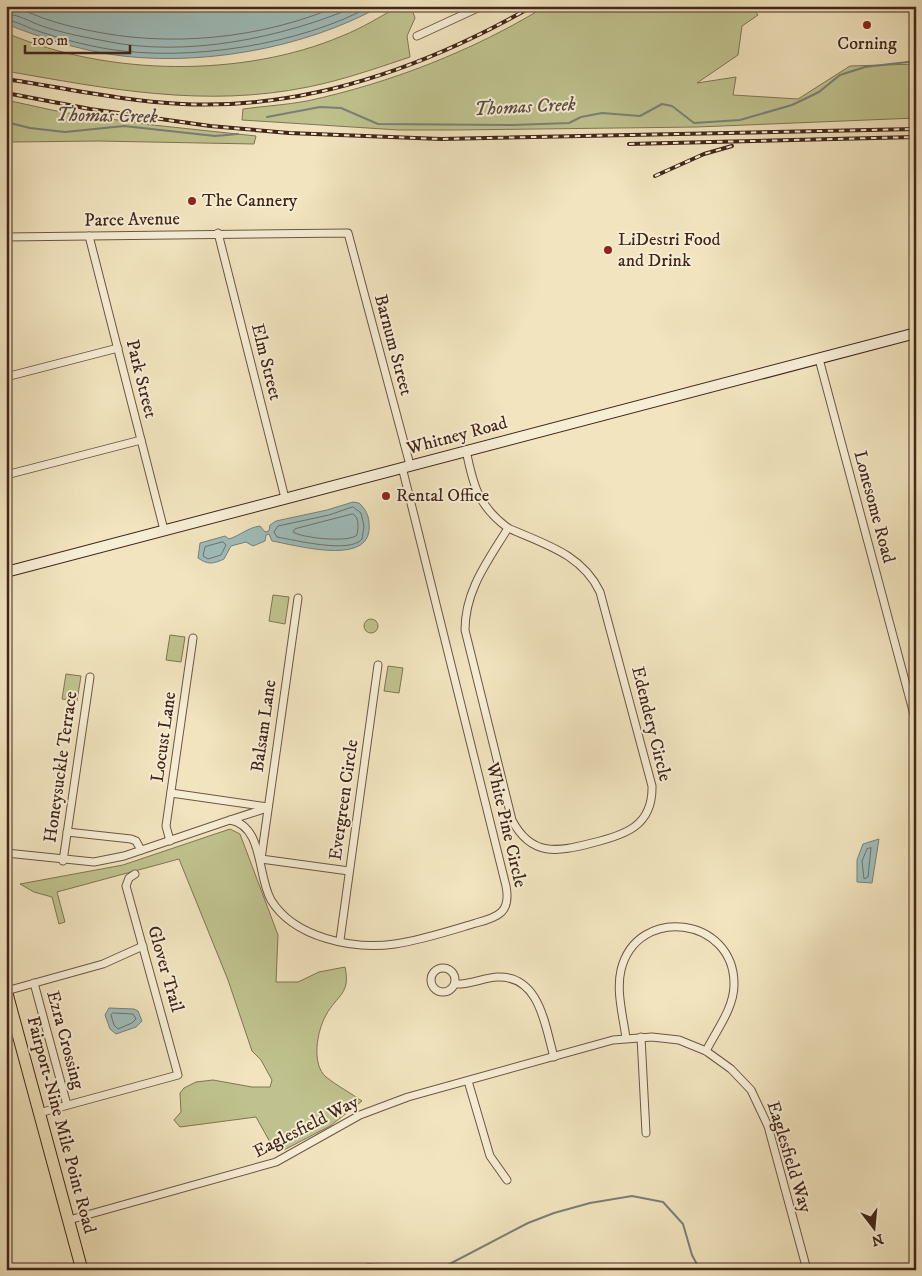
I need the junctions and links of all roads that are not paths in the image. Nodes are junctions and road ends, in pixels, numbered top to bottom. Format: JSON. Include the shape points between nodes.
{"nodes":[{"id":1,"x":482,"y":6,"type":"edge"},
{"id":2,"x":416,"y":36,"type":"dead end"},
{"id":3,"x":218,"y":233,"type":"junction"},
{"id":4,"x":348,"y":233,"type":"joint"},
{"id":5,"x":89,"y":236,"type":"junction"},
{"id":6,"x":6,"y":237,"type":"edge"},
{"id":7,"x":916,"y":333,"type":"edge"},
{"id":8,"x":118,"y":348,"type":"junction"},
{"id":9,"x":820,"y":359,"type":"junction"},
{"id":10,"x":6,"y":377,"type":"edge"},
{"id":11,"x":141,"y":440,"type":"junction"},
{"id":12,"x":466,"y":450,"type":"junction"},
{"id":13,"x":406,"y":466,"type":"junction"},
{"id":14,"x":6,"y":475,"type":"edge"},
{"id":15,"x":285,"y":498,"type":"junction"},
{"id":16,"x":508,"y":528,"type":"junction"},
{"id":17,"x":164,"y":530,"type":"junction"},
{"id":18,"x":6,"y":572,"type":"edge"},
{"id":19,"x":298,"y":598,"type":"dead end"},
{"id":20,"x":193,"y":638,"type":"dead end"},
{"id":21,"x":378,"y":665,"type":"dead end"},
{"id":22,"x":90,"y":678,"type":"dead end"},
{"id":23,"x":916,"y":722,"type":"edge"},
{"id":24,"x":171,"y":793,"type":"junction"},
{"id":25,"x":268,"y":807,"type":"junction"},
{"id":26,"x":230,"y":820,"type":"junction"},
{"id":27,"x":67,"y":832,"type":"junction"},
{"id":28,"x":170,"y":841,"type":"junction"},
{"id":29,"x":141,"y":850,"type":"junction"},
{"id":30,"x":6,"y":853,"type":"edge"},
{"id":31,"x":261,"y":859,"type":"junction"},
{"id":32,"x":62,"y":861,"type":"junction"},
{"id":33,"x":349,"y":871,"type":"junction"},
{"id":34,"x":135,"y":874,"type":"dead end"},
{"id":35,"x":340,"y":940,"type":"junction"},
{"id":36,"x":143,"y":946,"type":"junction"},
{"id":37,"x":34,"y":983,"type":"junction"},
{"id":38,"x":455,"y":984,"type":"dead end"},
{"id":39,"x":6,"y":990,"type":"edge"},
{"id":40,"x":641,"y":1037,"type":"junction"},
{"id":41,"x":626,"y":1038,"type":"junction"},
{"id":42,"x":706,"y":1051,"type":"junction"},
{"id":43,"x":554,"y":1057,"type":"junction"},
{"id":44,"x":468,"y":1081,"type":"junction"},
{"id":45,"x":67,"y":1105,"type":"junction"},
{"id":46,"x":39,"y":1113,"type":"junction"},
{"id":47,"x":646,"y":1133,"type":"dead end"},
{"id":48,"x":507,"y":1180,"type":"dead end"},
{"id":49,"x":69,"y":1220,"type":"junction"},
{"id":50,"x":916,"y":1264,"type":"edge"},
{"id":51,"x":82,"y":1270,"type":"edge"},
{"id":52,"x":806,"y":1270,"type":"edge"},
{"id":53,"x":914,"y":1270,"type":"edge"}],
"edges":[{"from":1,"to":2,"type":"street"},
{"from":3,"to":4,"type":"street","name":"Parce Avenue"},
{"from":3,"to":5,"type":"street","name":"Parce Avenue"},
{"from":3,"to":15,"type":"street","name":"Elm Street"},
{"from":4,"to":13,"type":"street","name":"Barnum Street"},
{"from":5,"to":6,"type":"street","name":"Parce Avenue"},
{"from":5,"to":8,"type":"street","name":"Park Street"},
{"from":7,"to":9,"type":"main road","name":"Whitney Road"},
{"from":8,"to":10,"type":"street"},
{"from":8,"to":11,"type":"street","name":"Park Street"},
{"from":9,"to":12,"type":"main road","name":"Whitney Road"},
{"from":9,"to":23,"type":"street","name":"Lonesome Road"},
{"from":11,"to":14,"type":"street"},
{"from":11,"to":17,"type":"street","name":"Park Street"},
{"from":12,"to":13,"type":"main road","name":"Whitney Road"},
{"from":12,"to":16,"type":"street","name":"Edendery Circle","via":[[480,500]]},
{"from":13,"to":15,"type":"main road","name":"Whitney Road"},
{"from":13,"to":35,"type":"street","name":"White Pine Circle","via":[[508,900],[502,912],[494,918],[409,941],[378,945]]},
{"from":15,"to":17,"type":"main road","name":"Whitney Road"},
{"from":16,"to":16,"type":"street","name":"Edendery Circle","via":[[470,592],[465,630],[512,820],[527,840],[548,850],[567,850],[623,834],[636,826],[645,816],[652,786],[600,592],[586,569],[572,558]]},
{"from":17,"to":18,"type":"main road","name":"Whitney Road"},
{"from":19,"to":25,"type":"street","name":"Balsam Lane"},
{"from":20,"to":24,"type":"street","name":"Locust Lane"},
{"from":21,"to":33,"type":"street","name":"Evergreen Circle"},
{"from":22,"to":27,"type":"street","name":"Honeysuckle Terrace"},
{"from":24,"to":25,"type":"street"},
{"from":24,"to":28,"type":"street","name":"Locust Lane","via":[[166,826]]},
{"from":25,"to":26,"type":"street"},
{"from":25,"to":31,"type":"street","name":"Balsam Lane"},
{"from":26,"to":28,"type":"street"},
{"from":26,"to":31,"type":"street","name":"White Pine Circle","via":[[244,826]]},
{"from":27,"to":29,"type":"street","via":[[130,839],[136,841]]},
{"from":27,"to":32,"type":"street","name":"Honeysuckle Terrace"},
{"from":28,"to":29,"type":"street"},
{"from":29,"to":32,"type":"street","via":[[94,862]]},
{"from":30,"to":32,"type":"street"},
{"from":31,"to":33,"type":"street"},
{"from":31,"to":35,"type":"street","name":"White Pine Circle","via":[[264,883],[277,907],[302,928]]},
{"from":33,"to":35,"type":"street","name":"Evergreen Circle"},
{"from":34,"to":36,"type":"street","name":"Glover Trail","via":[[126,886]]},
{"from":36,"to":37,"type":"street","via":[[103,964]]},
{"from":36,"to":45,"type":"street","name":"Glover Trail","via":[[178,1075]]},
{"from":37,"to":39,"type":"street"},
{"from":37,"to":45,"type":"street","name":"Ezra Crossing"},
{"from":38,"to":43,"type":"street","via":[[467,985],[499,977],[522,983],[537,1001]]},
{"from":39,"to":46,"type":"main road","name":"Fairport-Nine Mile Point Road"},
{"from":40,"to":41,"type":"street","name":"Eaglesfield Way"},
{"from":40,"to":42,"type":"street","name":"Eaglesfield Way","via":[[678,1040]]},
{"from":40,"to":47,"type":"street"},
{"from":41,"to":42,"type":"street","via":[[620,985],[621,969],[627,954],[652,932],[674,926],[690,927],[705,933],[722,948],[733,977],[732,1000]]},
{"from":41,"to":43,"type":"street","name":"Eaglesfield Way"},
{"from":42,"to":52,"type":"street","name":"Eaglesfield Way","via":[[731,1069],[758,1101],[768,1126]]},
{"from":43,"to":44,"type":"street","name":"Eaglesfield Way"},
{"from":44,"to":48,"type":"street","via":[[490,1156]]},
{"from":44,"to":49,"type":"street","name":"Eaglesfield Way","via":[[360,1115],[276,1162]]},
{"from":45,"to":46,"type":"street"},
{"from":46,"to":49,"type":"main road","name":"Fairport-Nine Mile Point Road"},
{"from":49,"to":51,"type":"main road","name":"Fairport-Nine Mile Point Road"},
{"from":50,"to":53,"type":"street"}]}
